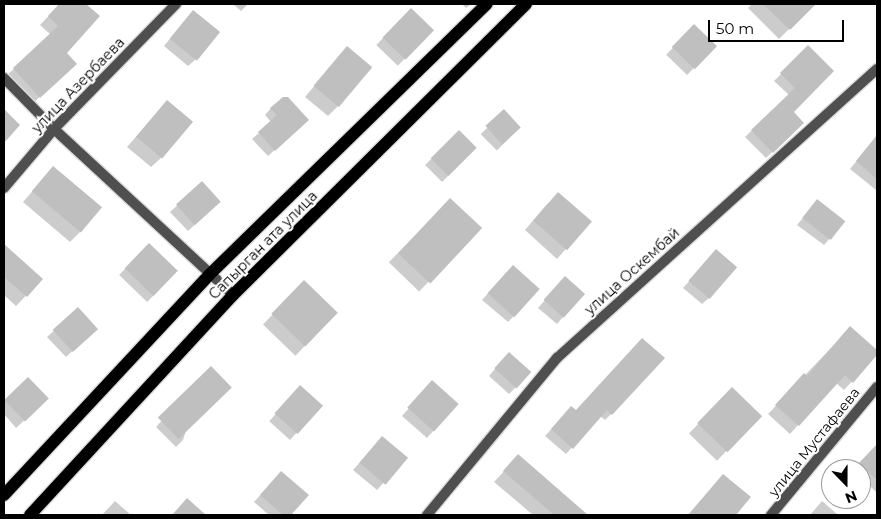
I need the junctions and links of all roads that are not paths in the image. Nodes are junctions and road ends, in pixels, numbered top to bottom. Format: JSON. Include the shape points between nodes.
{"nodes":[{"id":1,"x":176,"y":4,"type":"edge"},
{"id":2,"x":487,"y":4,"type":"edge"},
{"id":3,"x":526,"y":4,"type":"edge"},
{"id":4,"x":877,"y":69,"type":"edge"},
{"id":5,"x":4,"y":78,"type":"edge"},
{"id":6,"x":54,"y":129,"type":"junction"},
{"id":7,"x":4,"y":188,"type":"edge"},
{"id":8,"x":209,"y":275,"type":"junction"},
{"id":9,"x":233,"y":295,"type":"junction"},
{"id":10,"x":877,"y":387,"type":"edge"},
{"id":11,"x":4,"y":496,"type":"edge"},
{"id":12,"x":35,"y":514,"type":"edge"},
{"id":13,"x":427,"y":515,"type":"edge"},
{"id":14,"x":772,"y":515,"type":"edge"}],
"edges":[{"from":1,"to":6,"type":"street","name":"улица Азербаева"},
{"from":2,"to":8,"type":"main road","name":"Сапырган ата улица"},
{"from":3,"to":9,"type":"main road","name":"Сапырган ата улица"},
{"from":4,"to":13,"type":"street","name":"улица Оскембай","via":[[556,358]]},
{"from":5,"to":6,"type":"street"},
{"from":6,"to":7,"type":"street","name":"улица Азербаева"},
{"from":6,"to":8,"type":"street"},
{"from":8,"to":9,"type":"street"},
{"from":8,"to":11,"type":"main road","name":"Сапырган ата улица"},
{"from":9,"to":12,"type":"main road","name":"Сапырган ата улица"},
{"from":10,"to":14,"type":"street","name":"улица Мустафаева"}]}
